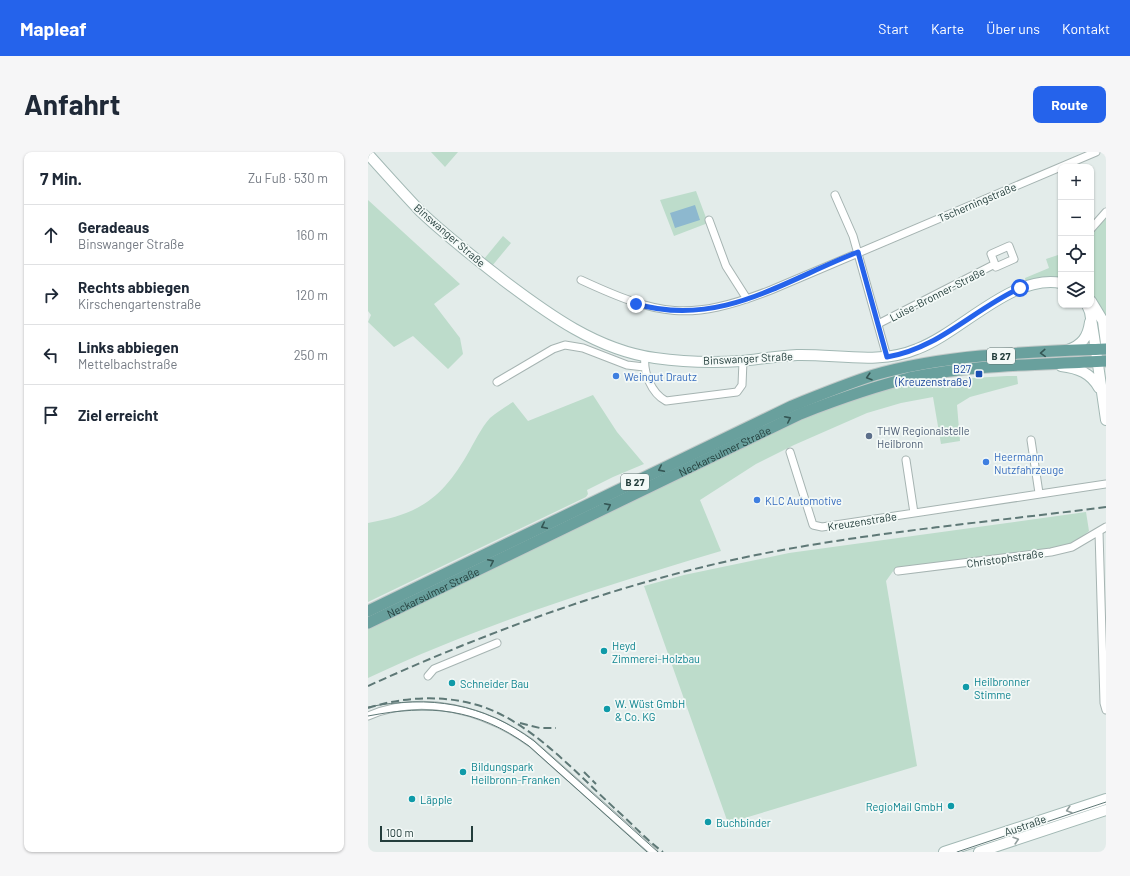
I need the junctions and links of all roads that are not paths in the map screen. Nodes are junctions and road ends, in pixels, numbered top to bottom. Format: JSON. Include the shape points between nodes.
{"nodes":[{"id":1,"x":1096,"y":152,"type":"edge"},
{"id":2,"x":368,"y":154,"type":"edge"},
{"id":3,"x":835,"y":195,"type":"dead end"},
{"id":4,"x":1106,"y":212,"type":"edge"},
{"id":5,"x":709,"y":220,"type":"dead end"},
{"id":6,"x":1094,"y":225,"type":"edge"},
{"id":7,"x":858,"y":252,"type":"junction"},
{"id":8,"x":995,"y":264,"type":"dead end"},
{"id":9,"x":581,"y":280,"type":"dead end"},
{"id":10,"x":1058,"y":283,"type":"edge"},
{"id":11,"x":746,"y":299,"type":"junction"},
{"id":12,"x":1094,"y":306,"type":"edge"},
{"id":13,"x":1088,"y":309,"type":"edge"},
{"id":14,"x":1104,"y":323,"type":"edge"},
{"id":15,"x":878,"y":324,"type":"junction"},
{"id":16,"x":1106,"y":343,"type":"edge"},
{"id":17,"x":1101,"y":350,"type":"edge"},
{"id":18,"x":1062,"y":352,"type":"junction"},
{"id":19,"x":645,"y":356,"type":"junction"},
{"id":20,"x":887,"y":357,"type":"junction"},
{"id":21,"x":743,"y":361,"type":"junction"},
{"id":22,"x":1101,"y":362,"type":"edge"},
{"id":23,"x":1046,"y":365,"type":"junction"},
{"id":24,"x":644,"y":367,"type":"junction"},
{"id":25,"x":497,"y":382,"type":"dead end"},
{"id":26,"x":1101,"y":393,"type":"junction"},
{"id":27,"x":1106,"y":420,"type":"edge"},
{"id":28,"x":1031,"y":440,"type":"dead end"},
{"id":29,"x":790,"y":452,"type":"dead end"},
{"id":30,"x":906,"y":460,"type":"dead end"},
{"id":31,"x":1106,"y":484,"type":"edge"},
{"id":32,"x":1039,"y":493,"type":"junction"},
{"id":33,"x":914,"y":513,"type":"junction"},
{"id":34,"x":1106,"y":528,"type":"edge"},
{"id":35,"x":1099,"y":532,"type":"junction"},
{"id":36,"x":898,"y":571,"type":"dead end"},
{"id":37,"x":368,"y":611,"type":"edge"},
{"id":38,"x":368,"y":623,"type":"edge"},
{"id":39,"x":497,"y":643,"type":"dead end"},
{"id":40,"x":428,"y":676,"type":"dead end"},
{"id":41,"x":1106,"y":710,"type":"edge"},
{"id":42,"x":368,"y":716,"type":"edge"},
{"id":43,"x":1106,"y":799,"type":"edge"},
{"id":44,"x":1106,"y":810,"type":"edge"},
{"id":45,"x":654,"y":852,"type":"edge"},
{"id":46,"x":944,"y":852,"type":"edge"},
{"id":47,"x":979,"y":852,"type":"edge"}],
"edges":[{"from":1,"to":7,"type":"street","name":"Tscherningstraße"},
{"from":2,"to":19,"type":"main road","name":"Binswanger Straße","via":[[422,213],[533,303],[597,340]]},
{"from":3,"to":7,"type":"street"},
{"from":4,"to":6,"type":"street"},
{"from":5,"to":11,"type":"street","via":[[726,266]]},
{"from":7,"to":11,"type":"street","name":"Tscherningstraße"},
{"from":7,"to":15,"type":"street"},
{"from":8,"to":15,"type":"street","name":"Luise-Bronner-Straße"},
{"from":9,"to":11,"type":"street","name":"Tscherningstraße","via":[[628,301],[660,309],[698,311]]},
{"from":10,"to":20,"type":"main road","name":"Binswanger Straße","via":[[1037,283],[1020,288],[928,344]]},
{"from":12,"to":14,"type":"main road"},
{"from":13,"to":17,"type":"main road"},
{"from":13,"to":18,"type":"main road","via":[[1090,324],[1086,339],[1077,347]]},
{"from":14,"to":16,"type":"main road"},
{"from":15,"to":20,"type":"street"},
{"from":17,"to":18,"type":"main road","name":"Neckarsulmer Straße","number":"B 27"},
{"from":17,"to":22,"type":"main road"},
{"from":18,"to":37,"type":"main road","name":"Neckarsulmer Straße","number":"B 27","one_way":true,"via":[[945,361],[880,374],[841,386],[792,406]]},
{"from":19,"to":21,"type":"main road","name":"Binswanger Straße","via":[[693,361]]},
{"from":19,"to":24,"type":"street"},
{"from":20,"to":21,"type":"main road","name":"Binswanger Straße","via":[[798,355]]},
{"from":21,"to":24,"type":"street","via":[[742,385],[737,392],[666,401],[659,397]]},
{"from":22,"to":23,"type":"main road","name":"Neckarsulmer Straße","number":"B 27"},
{"from":22,"to":26,"type":"main road"},
{"from":23,"to":26,"type":"main road","via":[[1079,369],[1092,378]]},
{"from":38,"to":23,"type":"main road","name":"Neckarsulmer Straße","number":"B 27","one_way":true,"via":[[800,414],[869,388],[910,378],[1000,366]]},
{"from":24,"to":25,"type":"street","via":[[627,365],[583,348],[565,345],[553,349]]},
{"from":26,"to":27,"type":"main road"},
{"from":28,"to":32,"type":"street"},
{"from":29,"to":33,"type":"street","name":"Kreuzenstraße","via":[[813,525],[822,527]]},
{"from":30,"to":33,"type":"street"},
{"from":31,"to":32,"type":"street","name":"Kreuzenstraße"},
{"from":32,"to":33,"type":"street","name":"Kreuzenstraße"},
{"from":34,"to":35,"type":"street","name":"Christophstraße"},
{"from":35,"to":36,"type":"street","name":"Christophstraße","via":[[1072,548]]},
{"from":35,"to":41,"type":"street"},
{"from":39,"to":40,"type":"street","via":[[434,669]]},
{"from":42,"to":45,"type":"street","via":[[390,708],[428,706],[459,709],[489,718],[532,743]]},
{"from":43,"to":46,"type":"main road","name":"Austraße","one_way":true},
{"from":47,"to":44,"type":"main road","name":"Austraße","one_way":true}]}
